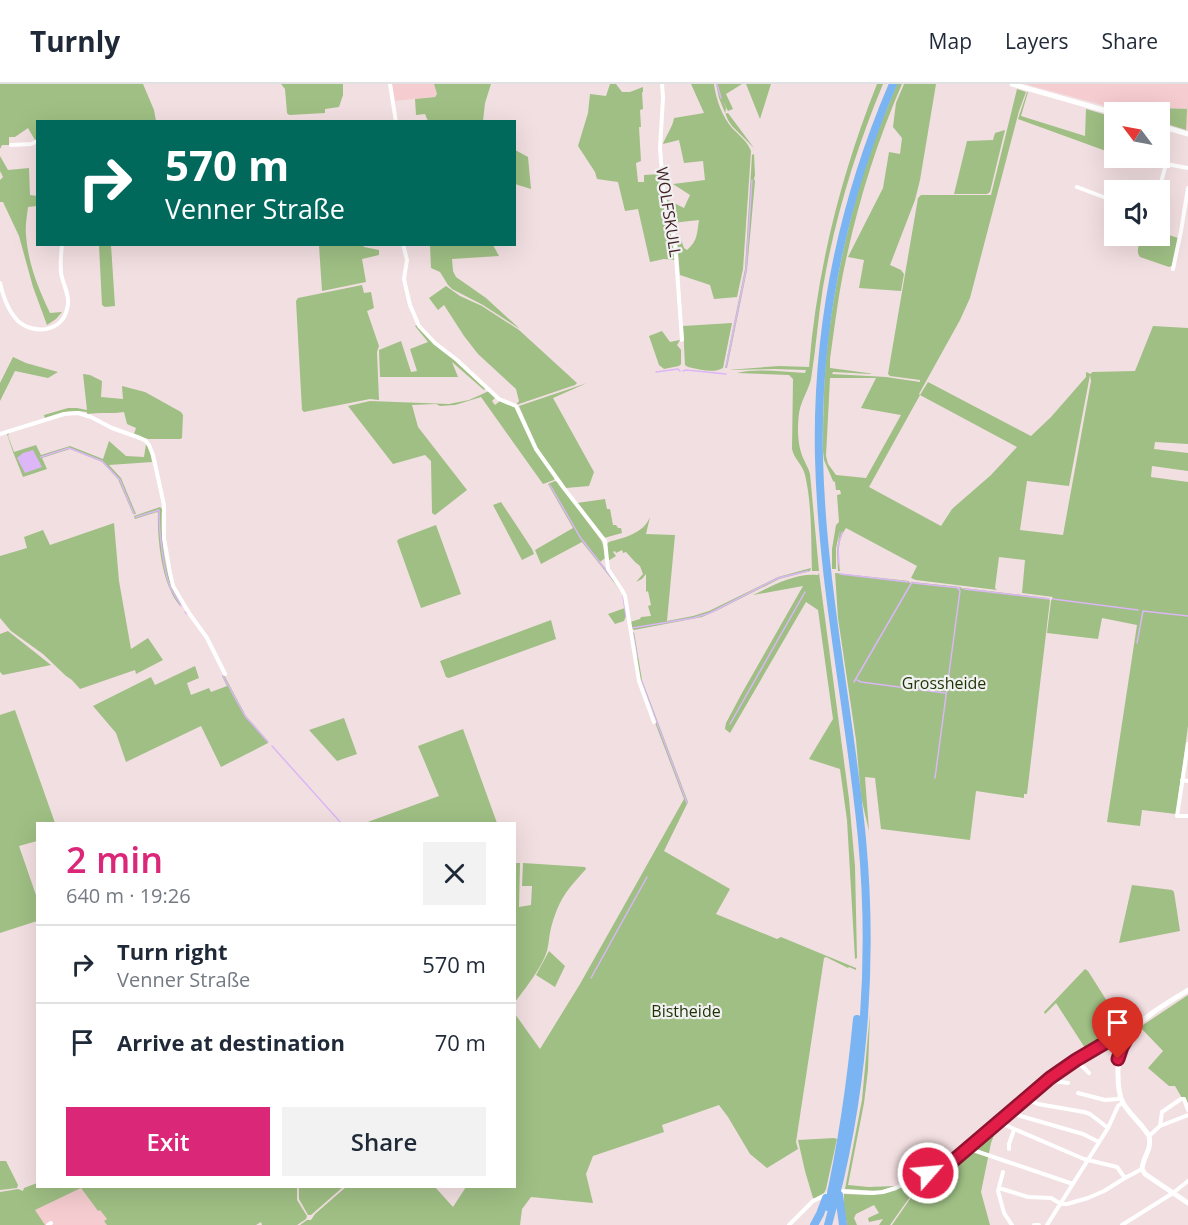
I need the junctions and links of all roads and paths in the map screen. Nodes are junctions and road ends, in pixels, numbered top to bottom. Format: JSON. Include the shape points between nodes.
{"nodes":[{"id":1,"x":390,"y":84,"type":"edge"},
{"id":2,"x":662,"y":84,"type":"edge"},
{"id":3,"x":887,"y":84,"type":"edge"},
{"id":4,"x":892,"y":84,"type":"edge"},
{"id":5,"x":1012,"y":84,"type":"edge"},
{"id":6,"x":1104,"y":111,"type":"edge"},
{"id":7,"x":396,"y":120,"type":"edge"},
{"id":8,"x":1170,"y":129,"type":"edge"},
{"id":9,"x":1188,"y":134,"type":"edge"},
{"id":10,"x":36,"y":142,"type":"edge"},
{"id":11,"x":11,"y":145,"type":"dead end"},
{"id":12,"x":1188,"y":168,"type":"edge"},
{"id":13,"x":1162,"y":180,"type":"edge"},
{"id":14,"x":1077,"y":187,"type":"dead end"},
{"id":15,"x":1188,"y":188,"type":"edge"},
{"id":16,"x":1104,"y":197,"type":"edge"},
{"id":17,"x":62,"y":246,"type":"edge"},
{"id":18,"x":404,"y":246,"type":"edge"},
{"id":19,"x":1173,"y":268,"type":"dead end"},
{"id":20,"x":0,"y":283,"type":"edge"},
{"id":21,"x":682,"y":340,"type":"dead end"},
{"id":22,"x":0,"y":434,"type":"edge"},
{"id":23,"x":225,"y":674,"type":"dead end"},
{"id":24,"x":654,"y":722,"type":"dead end"},
{"id":25,"x":1188,"y":745,"type":"edge"},
{"id":26,"x":1182,"y":780,"type":"junction"},
{"id":27,"x":1188,"y":781,"type":"edge"},
{"id":28,"x":1188,"y":816,"type":"edge"},
{"id":29,"x":1188,"y":990,"type":"edge"},
{"id":30,"x":1131,"y":1031,"type":"junction"},
{"id":31,"x":1076,"y":1060,"type":"junction"},
{"id":32,"x":1089,"y":1073,"type":"dead end"},
{"id":33,"x":1050,"y":1078,"type":"junction"},
{"id":34,"x":1068,"y":1083,"type":"dead end"},
{"id":35,"x":1078,"y":1093,"type":"dead end"},
{"id":36,"x":1025,"y":1099,"type":"junction"},
{"id":37,"x":1121,"y":1099,"type":"junction"},
{"id":38,"x":1188,"y":1110,"type":"edge"},
{"id":39,"x":1011,"y":1111,"type":"junction"},
{"id":40,"x":1188,"y":1115,"type":"edge"},
{"id":41,"x":998,"y":1122,"type":"junction"},
{"id":42,"x":1160,"y":1126,"type":"junction"},
{"id":43,"x":1108,"y":1128,"type":"junction"},
{"id":44,"x":1014,"y":1130,"type":"junction"},
{"id":45,"x":1149,"y":1136,"type":"junction"},
{"id":46,"x":1100,"y":1142,"type":"junction"},
{"id":47,"x":967,"y":1148,"type":"junction"},
{"id":48,"x":1009,"y":1149,"type":"dead end"},
{"id":49,"x":1088,"y":1160,"type":"junction"},
{"id":50,"x":1142,"y":1169,"type":"junction"},
{"id":51,"x":1003,"y":1172,"type":"dead end"},
{"id":52,"x":835,"y":1175,"type":"junction"},
{"id":53,"x":1125,"y":1178,"type":"junction"},
{"id":54,"x":1188,"y":1181,"type":"edge"},
{"id":55,"x":1073,"y":1184,"type":"junction"},
{"id":56,"x":839,"y":1186,"type":"junction"},
{"id":57,"x":999,"y":1188,"type":"junction"},
{"id":58,"x":1173,"y":1193,"type":"junction"},
{"id":59,"x":1188,"y":1203,"type":"edge"},
{"id":60,"x":1061,"y":1204,"type":"junction"},
{"id":61,"x":789,"y":1225,"type":"edge"},
{"id":62,"x":814,"y":1225,"type":"edge"},
{"id":63,"x":823,"y":1225,"type":"edge"},
{"id":64,"x":828,"y":1225,"type":"edge"},
{"id":65,"x":843,"y":1225,"type":"edge"},
{"id":66,"x":1012,"y":1225,"type":"edge"},
{"id":67,"x":1047,"y":1225,"type":"edge"},
{"id":68,"x":1122,"y":1225,"type":"edge"}],
"edges":[{"from":1,"to":7,"type":"street"},
{"from":2,"to":21,"type":"street","name":"WOLFSKULL","via":[[660,147],[664,198],[675,242]]},
{"from":3,"to":52,"type":"highway","via":[[855,168],[838,231],[822,322],[815,406],[818,519],[850,774],[861,932],[854,1058]]},
{"from":4,"to":56,"type":"highway","via":[[859,171],[843,232],[826,322],[820,406],[824,530],[865,880],[865,985],[859,1073]]},
{"from":5,"to":6,"type":"street"},
{"from":8,"to":9,"type":"street"},
{"from":10,"to":11,"type":"street"},
{"from":12,"to":13,"type":"street","via":[[1166,164]]},
{"from":14,"to":16,"type":"street"},
{"from":15,"to":19,"type":"street"},
{"from":17,"to":20,"type":"street","via":[[60,263],[67,311],[53,327],[34,330],[18,321]]},
{"from":18,"to":24,"type":"street","via":[[405,288],[419,326],[499,399],[516,406],[537,449],[605,541],[608,569],[625,597],[639,681]]},
{"from":22,"to":23,"type":"street","via":[[78,413],[146,441],[164,505],[164,538],[173,586]]},
{"from":25,"to":26,"type":"street"},
{"from":26,"to":27,"type":"street"},
{"from":26,"to":28,"type":"street","via":[[1177,816]]},
{"from":29,"to":30,"type":"street"},
{"from":30,"to":31,"type":"street"},
{"from":30,"to":37,"type":"street","via":[[1118,1059]]},
{"from":31,"to":32,"type":"street"},
{"from":31,"to":33,"type":"street"},
{"from":33,"to":34,"type":"street"},
{"from":33,"to":36,"type":"street"},
{"from":35,"to":37,"type":"street","via":[[1105,1100]]},
{"from":36,"to":39,"type":"street"},
{"from":36,"to":43,"type":"street","via":[[1090,1114]]},
{"from":37,"to":43,"type":"street"},
{"from":37,"to":45,"type":"street"},
{"from":38,"to":42,"type":"street","via":[[1180,1099],[1161,1112]]},
{"from":39,"to":41,"type":"street"},
{"from":39,"to":46,"type":"street"},
{"from":40,"to":42,"type":"street"},
{"from":41,"to":44,"type":"street"},
{"from":41,"to":47,"type":"street"},
{"from":42,"to":45,"type":"street"},
{"from":43,"to":46,"type":"street"},
{"from":44,"to":48,"type":"street"},
{"from":44,"to":49,"type":"street"},
{"from":45,"to":50,"type":"street"},
{"from":46,"to":49,"type":"street"},
{"from":47,"to":55,"type":"street"},
{"from":47,"to":61,"type":"street","via":[[954,1160],[896,1188],[872,1193],[838,1191],[820,1197]]},
{"from":49,"to":53,"type":"street","via":[[1117,1167]]},
{"from":49,"to":55,"type":"street"},
{"from":50,"to":53,"type":"street"},
{"from":50,"to":58,"type":"street"},
{"from":51,"to":57,"type":"street"},
{"from":52,"to":62,"type":"highway"},
{"from":52,"to":63,"type":"highway"},
{"from":53,"to":60,"type":"street","via":[[1088,1198]]},
{"from":54,"to":58,"type":"street"},
{"from":55,"to":60,"type":"street"},
{"from":56,"to":64,"type":"highway"},
{"from":56,"to":65,"type":"highway"},
{"from":57,"to":60,"type":"street","via":[[1028,1197],[1051,1198]]},
{"from":57,"to":66,"type":"street","via":[[1004,1213]]},
{"from":58,"to":59,"type":"street"},
{"from":58,"to":68,"type":"street"},
{"from":60,"to":67,"type":"street"}]}
